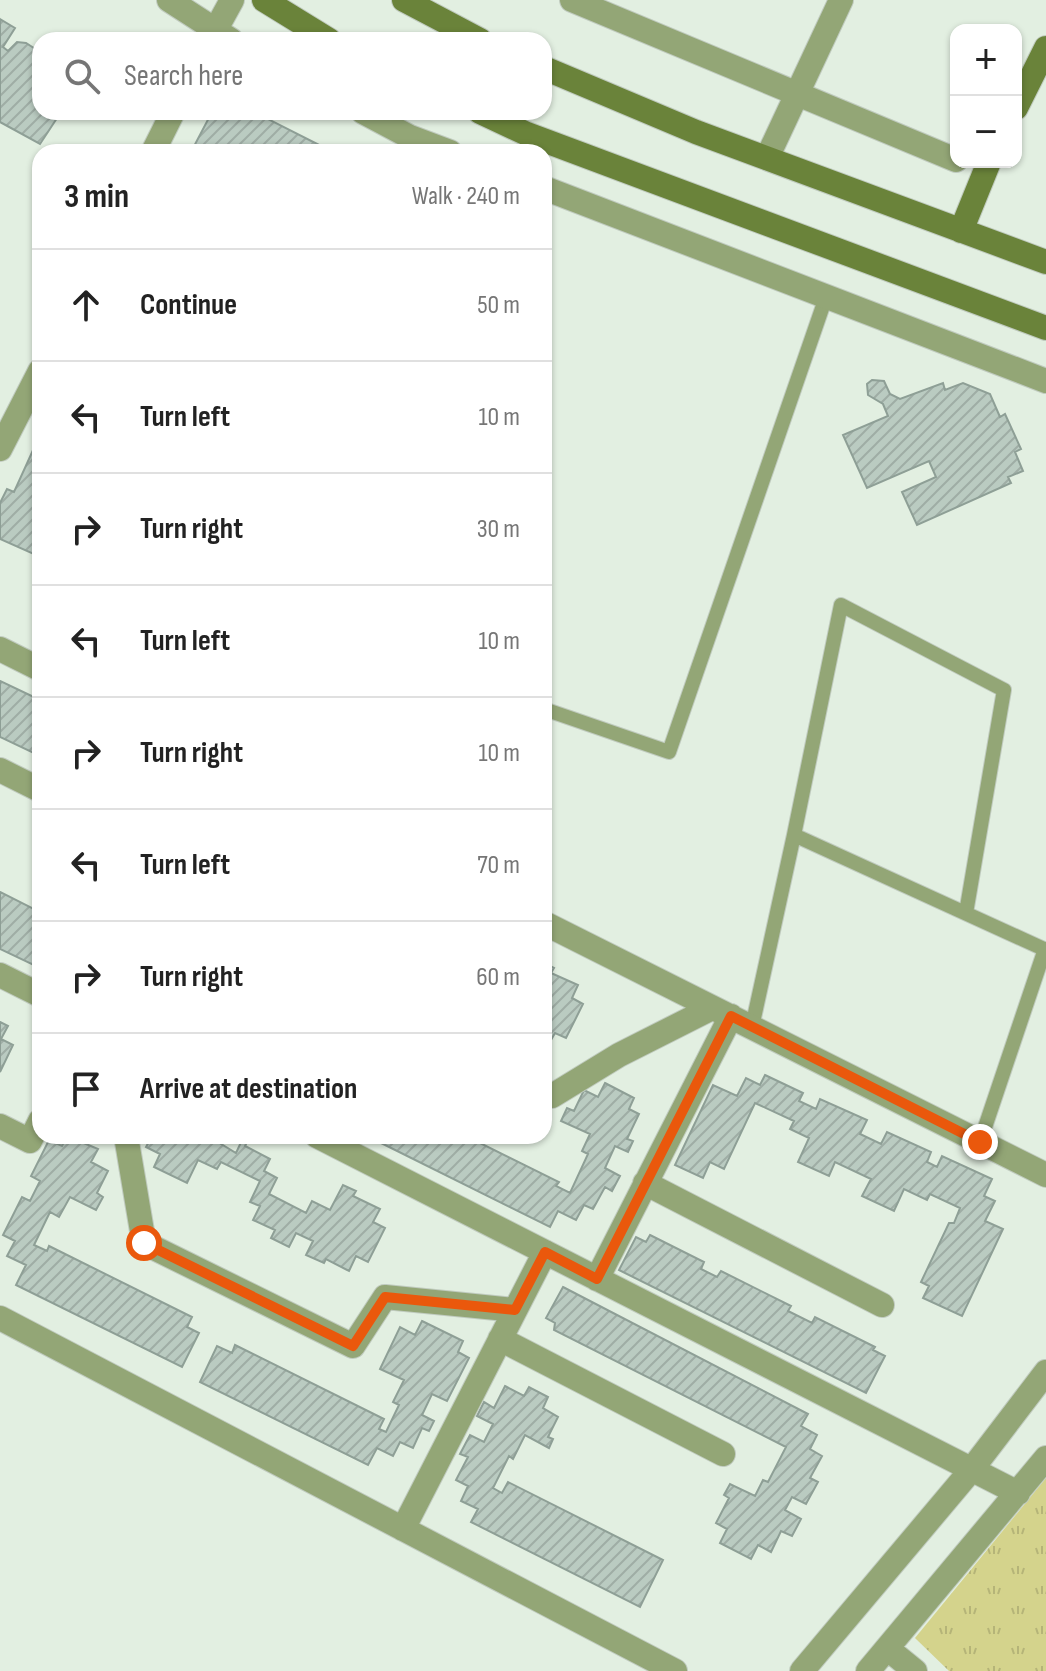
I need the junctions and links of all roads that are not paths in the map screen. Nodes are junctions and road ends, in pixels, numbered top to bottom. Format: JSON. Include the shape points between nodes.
{"nodes":[{"id":1,"x":169,"y":0,"type":"edge"},
{"id":2,"x":232,"y":0,"type":"edge"},
{"id":3,"x":264,"y":0,"type":"edge"},
{"id":4,"x":404,"y":0,"type":"edge"},
{"id":5,"x":572,"y":0,"type":"edge"},
{"id":6,"x":841,"y":0,"type":"edge"},
{"id":7,"x":212,"y":32,"type":"edge"},
{"id":8,"x":221,"y":32,"type":"edge"},
{"id":9,"x":316,"y":32,"type":"edge"},
{"id":10,"x":465,"y":32,"type":"edge"},
{"id":11,"x":1046,"y":48,"type":"edge"},
{"id":12,"x":552,"y":71,"type":"edge"},
{"id":13,"x":797,"y":94,"type":"junction"},
{"id":14,"x":1022,"y":96,"type":"edge"},
{"id":15,"x":169,"y":120,"type":"edge"},
{"id":16,"x":375,"y":120,"type":"edge"},
{"id":17,"x":497,"y":120,"type":"edge"},
{"id":18,"x":157,"y":144,"type":"edge"},
{"id":19,"x":411,"y":144,"type":"edge"},
{"id":20,"x":767,"y":158,"type":"junction"},
{"id":21,"x":950,"y":158,"type":"edge"},
{"id":22,"x":986,"y":168,"type":"edge"},
{"id":23,"x":552,"y":191,"type":"edge"},
{"id":24,"x":961,"y":231,"type":"junction"},
{"id":25,"x":1046,"y":262,"type":"edge"},
{"id":26,"x":826,"y":297,"type":"junction"},
{"id":27,"x":1046,"y":328,"type":"edge"},
{"id":28,"x":1046,"y":381,"type":"edge"},
{"id":29,"x":31,"y":409,"type":"edge"},
{"id":30,"x":0,"y":449,"type":"edge"},
{"id":31,"x":0,"y":649,"type":"edge"},
{"id":32,"x":32,"y":665,"type":"edge"},
{"id":33,"x":552,"y":712,"type":"edge"},
{"id":34,"x":0,"y":770,"type":"edge"},
{"id":35,"x":32,"y":786,"type":"edge"},
{"id":36,"x":794,"y":835,"type":"junction"},
{"id":37,"x":966,"y":913,"type":"junction"},
{"id":38,"x":552,"y":927,"type":"edge"},
{"id":39,"x":1045,"y":950,"type":"edge"},
{"id":40,"x":0,"y":975,"type":"edge"},
{"id":41,"x":32,"y":991,"type":"edge"},
{"id":42,"x":732,"y":1017,"type":"junction"},
{"id":43,"x":552,"y":1096,"type":"edge"},
{"id":44,"x":0,"y":1126,"type":"edge"},
{"id":45,"x":32,"y":1137,"type":"edge"},
{"id":46,"x":980,"y":1142,"type":"junction"},
{"id":47,"x":127,"y":1144,"type":"edge"},
{"id":48,"x":333,"y":1144,"type":"edge"},
{"id":49,"x":1046,"y":1175,"type":"edge"},
{"id":50,"x":645,"y":1183,"type":"junction"},
{"id":51,"x":545,"y":1252,"type":"junction"},
{"id":52,"x":597,"y":1279,"type":"junction"},
{"id":53,"x":882,"y":1305,"type":"dead end"},
{"id":54,"x":515,"y":1310,"type":"junction"},
{"id":55,"x":0,"y":1318,"type":"edge"},
{"id":56,"x":500,"y":1339,"type":"junction"},
{"id":57,"x":1046,"y":1372,"type":"edge"},
{"id":58,"x":723,"y":1454,"type":"dead end"},
{"id":59,"x":1046,"y":1458,"type":"edge"},
{"id":60,"x":972,"y":1469,"type":"junction"},
{"id":61,"x":1018,"y":1493,"type":"junction"},
{"id":62,"x":403,"y":1529,"type":"junction"},
{"id":63,"x":888,"y":1649,"type":"junction"},
{"id":64,"x":675,"y":1671,"type":"edge"},
{"id":65,"x":802,"y":1671,"type":"edge"},
{"id":66,"x":868,"y":1671,"type":"edge"},
{"id":67,"x":915,"y":1671,"type":"edge"}],
"edges":[{"from":1,"to":7,"type":"street"},
{"from":2,"to":8,"type":"street"},
{"from":3,"to":9,"type":"main road"},
{"from":4,"to":10,"type":"main road"},
{"from":5,"to":13,"type":"street"},
{"from":6,"to":13,"type":"street"},
{"from":11,"to":14,"type":"main road"},
{"from":12,"to":20,"type":"main road"},
{"from":13,"to":20,"type":"street"},
{"from":13,"to":21,"type":"street"},
{"from":15,"to":18,"type":"street"},
{"from":16,"to":19,"type":"street"},
{"from":17,"to":27,"type":"main road"},
{"from":20,"to":24,"type":"main road"},
{"from":22,"to":24,"type":"main road"},
{"from":23,"to":26,"type":"street"},
{"from":24,"to":25,"type":"main road"},
{"from":26,"to":28,"type":"street"},
{"from":26,"to":33,"type":"lane","via":[[669,752]]},
{"from":29,"to":30,"type":"street"},
{"from":31,"to":32,"type":"street"},
{"from":34,"to":35,"type":"street"},
{"from":36,"to":37,"type":"lane"},
{"from":36,"to":37,"type":"lane","via":[[841,605],[1004,690]]},
{"from":36,"to":42,"type":"lane"},
{"from":37,"to":39,"type":"lane"},
{"from":38,"to":42,"type":"street"},
{"from":39,"to":46,"type":"lane"},
{"from":40,"to":41,"type":"street"},
{"from":42,"to":43,"type":"street","via":[[619,1055]]},
{"from":42,"to":46,"type":"street"},
{"from":42,"to":50,"type":"street"},
{"from":44,"to":45,"type":"street","via":[[30,1141]]},
{"from":46,"to":49,"type":"street"},
{"from":47,"to":54,"type":"street","via":[[144,1243],[353,1346],[385,1297]]},
{"from":48,"to":51,"type":"street"},
{"from":50,"to":52,"type":"street"},
{"from":50,"to":53,"type":"street"},
{"from":51,"to":52,"type":"street"},
{"from":51,"to":54,"type":"street"},
{"from":52,"to":60,"type":"street"},
{"from":54,"to":56,"type":"street"},
{"from":55,"to":62,"type":"street"},
{"from":56,"to":58,"type":"street"},
{"from":56,"to":62,"type":"street"},
{"from":57,"to":60,"type":"street"},
{"from":59,"to":61,"type":"street"},
{"from":60,"to":61,"type":"street"},
{"from":60,"to":65,"type":"street"},
{"from":61,"to":63,"type":"street"},
{"from":62,"to":64,"type":"street"},
{"from":63,"to":66,"type":"street"},
{"from":63,"to":67,"type":"street"}]}
